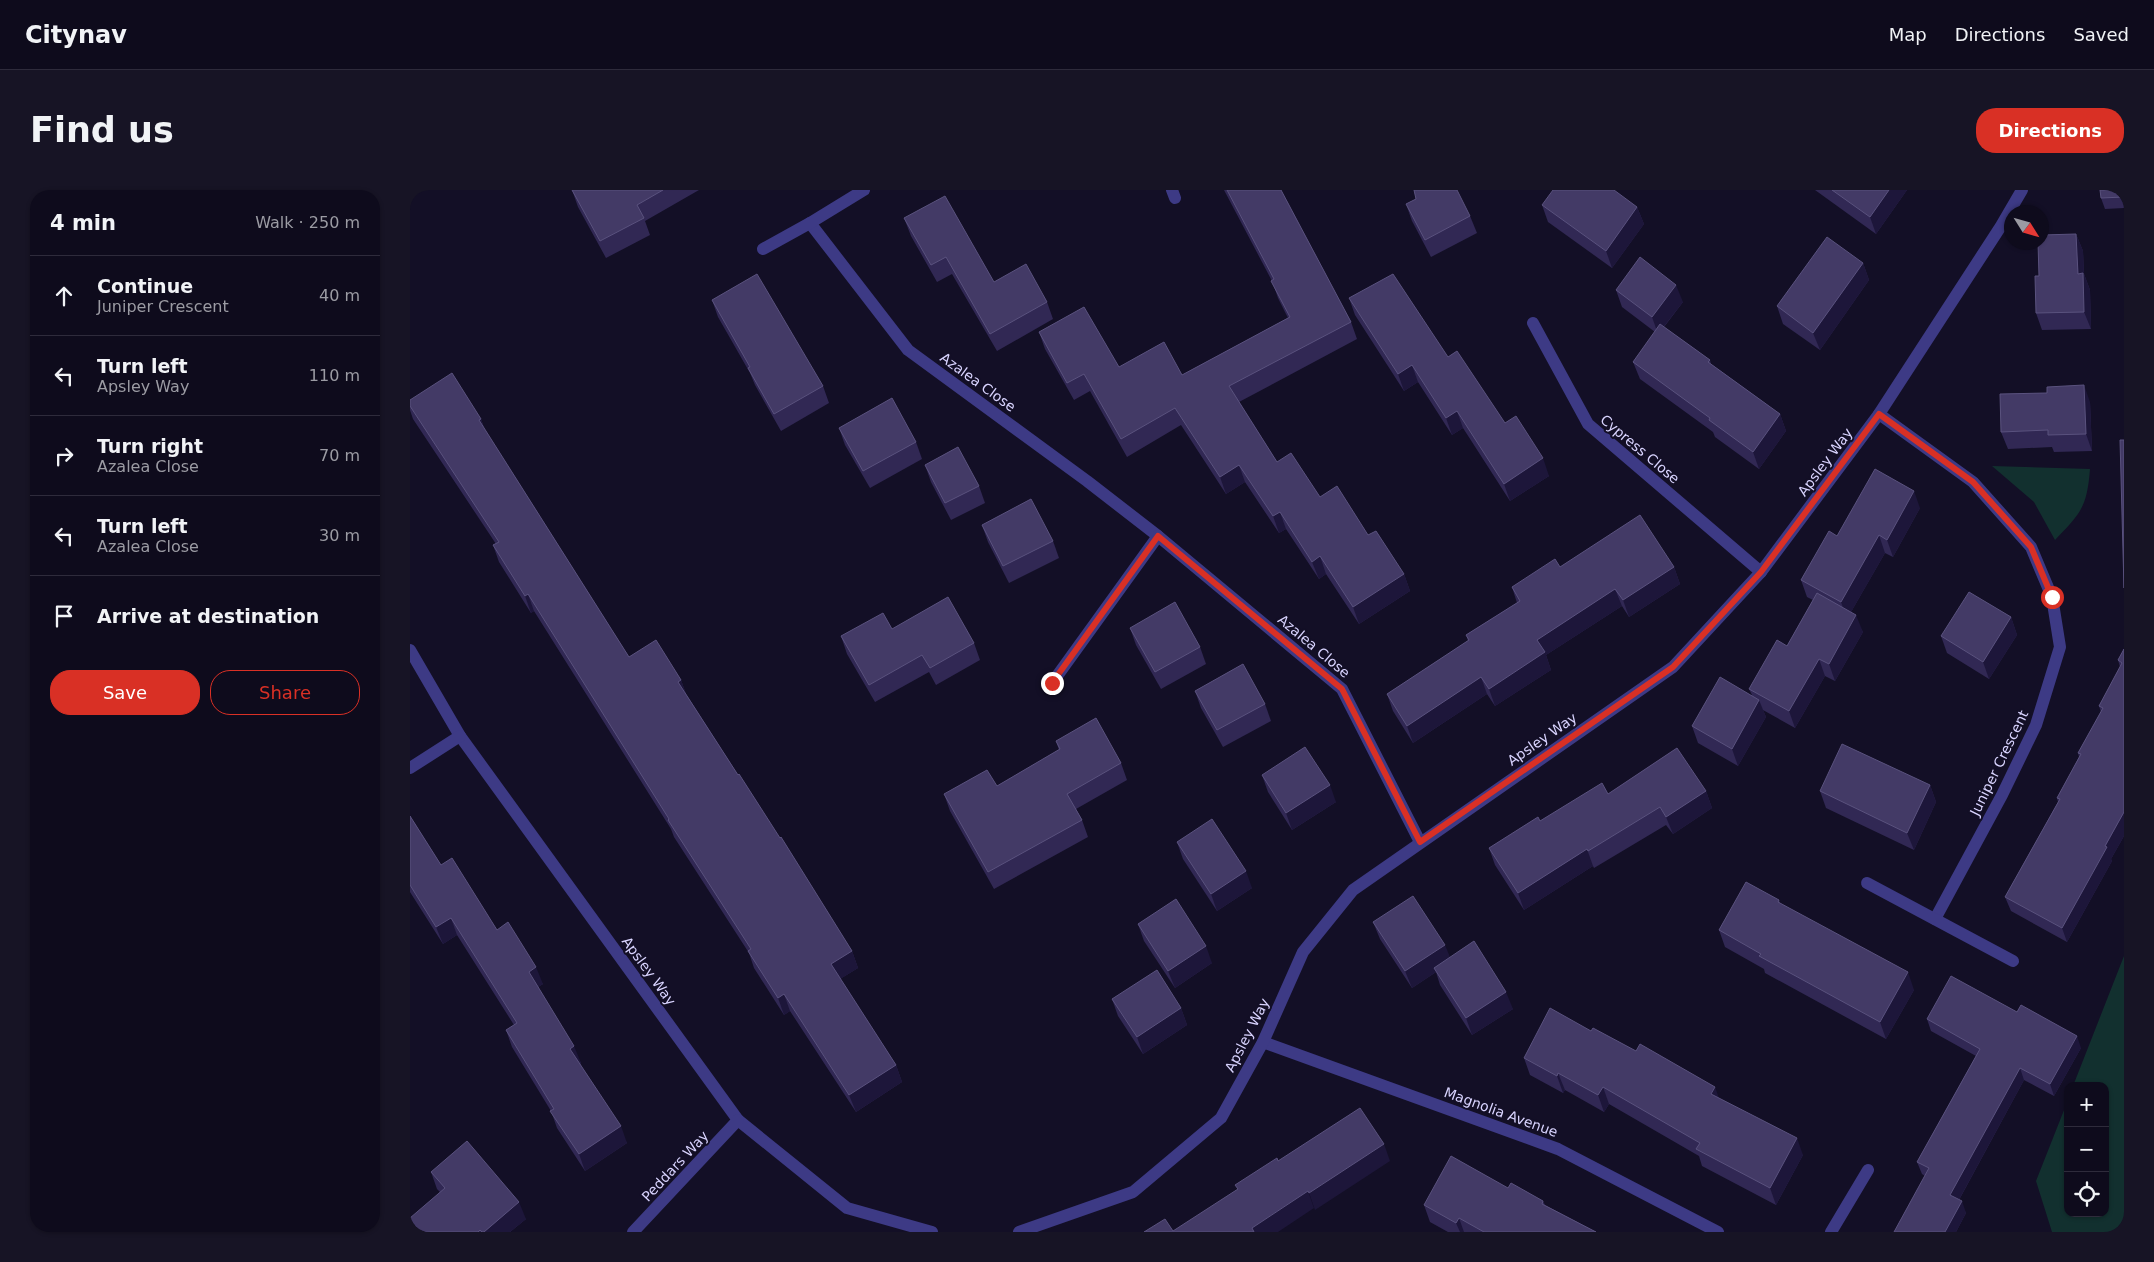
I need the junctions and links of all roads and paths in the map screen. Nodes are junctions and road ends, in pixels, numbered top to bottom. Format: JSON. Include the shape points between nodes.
{"nodes":[{"id":1,"x":864,"y":190,"type":"edge"},
{"id":2,"x":2022,"y":190,"type":"edge"},
{"id":3,"x":810,"y":223,"type":"junction"},
{"id":4,"x":762,"y":249,"type":"dead end"},
{"id":5,"x":1533,"y":323,"type":"dead end"},
{"id":6,"x":1879,"y":414,"type":"junction"},
{"id":7,"x":1158,"y":536,"type":"junction"},
{"id":8,"x":1761,"y":572,"type":"junction"},
{"id":9,"x":410,"y":650,"type":"edge"},
{"id":10,"x":1052,"y":683,"type":"dead end"},
{"id":11,"x":460,"y":736,"type":"junction"},
{"id":12,"x":410,"y":768,"type":"edge"},
{"id":13,"x":1420,"y":842,"type":"junction"},
{"id":14,"x":1867,"y":883,"type":"dead end"},
{"id":15,"x":1935,"y":919,"type":"junction"},
{"id":16,"x":2013,"y":961,"type":"dead end"},
{"id":17,"x":1263,"y":1042,"type":"junction"},
{"id":18,"x":738,"y":1120,"type":"junction"},
{"id":19,"x":1868,"y":1170,"type":"dead end"},
{"id":20,"x":633,"y":1232,"type":"edge"},
{"id":21,"x":932,"y":1232,"type":"edge"},
{"id":22,"x":1019,"y":1232,"type":"edge"},
{"id":23,"x":1718,"y":1232,"type":"edge"},
{"id":24,"x":1831,"y":1232,"type":"edge"}],
"edges":[{"from":1,"to":3,"type":"street"},
{"from":2,"to":6,"type":"street","name":"Apsley Way","via":[[2002,226]]},
{"from":3,"to":4,"type":"street"},
{"from":3,"to":7,"type":"street","name":"Azalea Close","via":[[908,350]]},
{"from":5,"to":8,"type":"street","name":"Cypress Close","via":[[1588,424]]},
{"from":6,"to":8,"type":"street","name":"Apsley Way"},
{"from":6,"to":15,"type":"street","name":"Juniper Crescent","via":[[1973,482],[2031,547],[2052,597],[2060,647],[2036,725]]},
{"from":7,"to":10,"type":"street"},
{"from":7,"to":13,"type":"street","name":"Azalea Close","via":[[1342,689]]},
{"from":8,"to":13,"type":"street","name":"Apsley Way","via":[[1673,667]]},
{"from":9,"to":11,"type":"street","name":"Apsley Way"},
{"from":11,"to":12,"type":"street"},
{"from":11,"to":18,"type":"street","name":"Apsley Way"},
{"from":13,"to":17,"type":"street","name":"Apsley Way","via":[[1353,890],[1304,952]]},
{"from":14,"to":15,"type":"street"},
{"from":15,"to":16,"type":"street"},
{"from":17,"to":22,"type":"street","name":"Apsley Way","via":[[1221,1118],[1133,1192]]},
{"from":17,"to":23,"type":"street","name":"Magnolia Avenue","via":[[1558,1148]]},
{"from":18,"to":20,"type":"street","name":"Peddars Way"},
{"from":18,"to":21,"type":"street","name":"Apsley Way","via":[[847,1208]]},
{"from":19,"to":24,"type":"street"}]}
